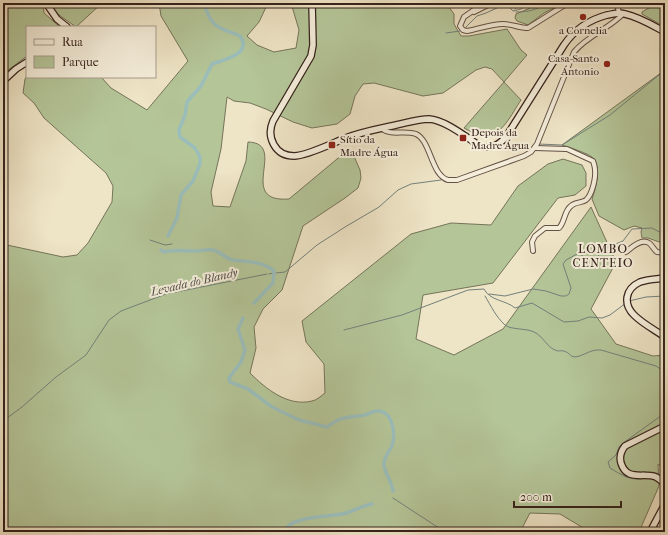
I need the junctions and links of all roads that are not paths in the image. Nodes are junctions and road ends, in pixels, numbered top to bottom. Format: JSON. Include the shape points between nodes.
{"nodes":[{"id":1,"x":46,"y":3,"type":"edge"},
{"id":2,"x":312,"y":3,"type":"edge"},
{"id":3,"x":484,"y":3,"type":"edge"},
{"id":4,"x":492,"y":3,"type":"edge"},
{"id":5,"x":568,"y":3,"type":"edge"},
{"id":6,"x":617,"y":3,"type":"edge"},
{"id":7,"x":470,"y":13,"type":"junction"},
{"id":8,"x":622,"y":13,"type":"junction"},
{"id":9,"x":66,"y":26,"type":"edge"},
{"id":10,"x":665,"y":32,"type":"edge"},
{"id":11,"x":26,"y":63,"type":"edge"},
{"id":12,"x":3,"y":81,"type":"edge"},
{"id":13,"x":382,"y":129,"type":"junction"},
{"id":14,"x":535,"y":148,"type":"junction"},
{"id":15,"x":533,"y":251,"type":"dead end"},
{"id":16,"x":626,"y":252,"type":"dead end"},
{"id":17,"x":665,"y":253,"type":"edge"},
{"id":18,"x":665,"y":278,"type":"edge"},
{"id":19,"x":665,"y":337,"type":"edge"},
{"id":20,"x":665,"y":426,"type":"edge"},
{"id":21,"x":665,"y":486,"type":"edge"},
{"id":22,"x":665,"y":504,"type":"edge"},
{"id":23,"x":650,"y":532,"type":"edge"}],
"edges":[{"from":1,"to":9,"type":"main road","via":[[57,19]]},
{"from":2,"to":13,"type":"main road","via":[[311,56],[273,121],[270,133],[273,145],[283,154],[296,156],[346,138]]},
{"from":3,"to":7,"type":"street"},
{"from":4,"to":7,"type":"street"},
{"from":5,"to":7,"type":"street","via":[[528,28],[501,24],[464,31],[460,24]]},
{"from":6,"to":8,"type":"street"},
{"from":8,"to":10,"type":"main road"},
{"from":8,"to":13,"type":"main road","via":[[592,20],[570,36],[499,145],[489,148],[480,146],[442,123],[432,120]]},
{"from":8,"to":14,"type":"street","via":[[616,21],[584,41],[574,52]]},
{"from":11,"to":12,"type":"main road"},
{"from":13,"to":14,"type":"street","via":[[417,134],[438,172],[448,180],[457,180],[524,156]]},
{"from":14,"to":15,"type":"street","via":[[566,149],[593,161],[596,171],[589,197],[584,202],[571,206],[559,228],[545,228],[535,236],[532,242]]},
{"from":16,"to":17,"type":"street","via":[[644,241],[657,252]]},
{"from":18,"to":19,"type":"main road","via":[[637,284],[630,290],[627,303],[630,311]]},
{"from":20,"to":21,"type":"main road","via":[[629,443],[620,456],[621,464],[628,473],[635,476],[653,476]]},
{"from":22,"to":23,"type":"main road"}]}
